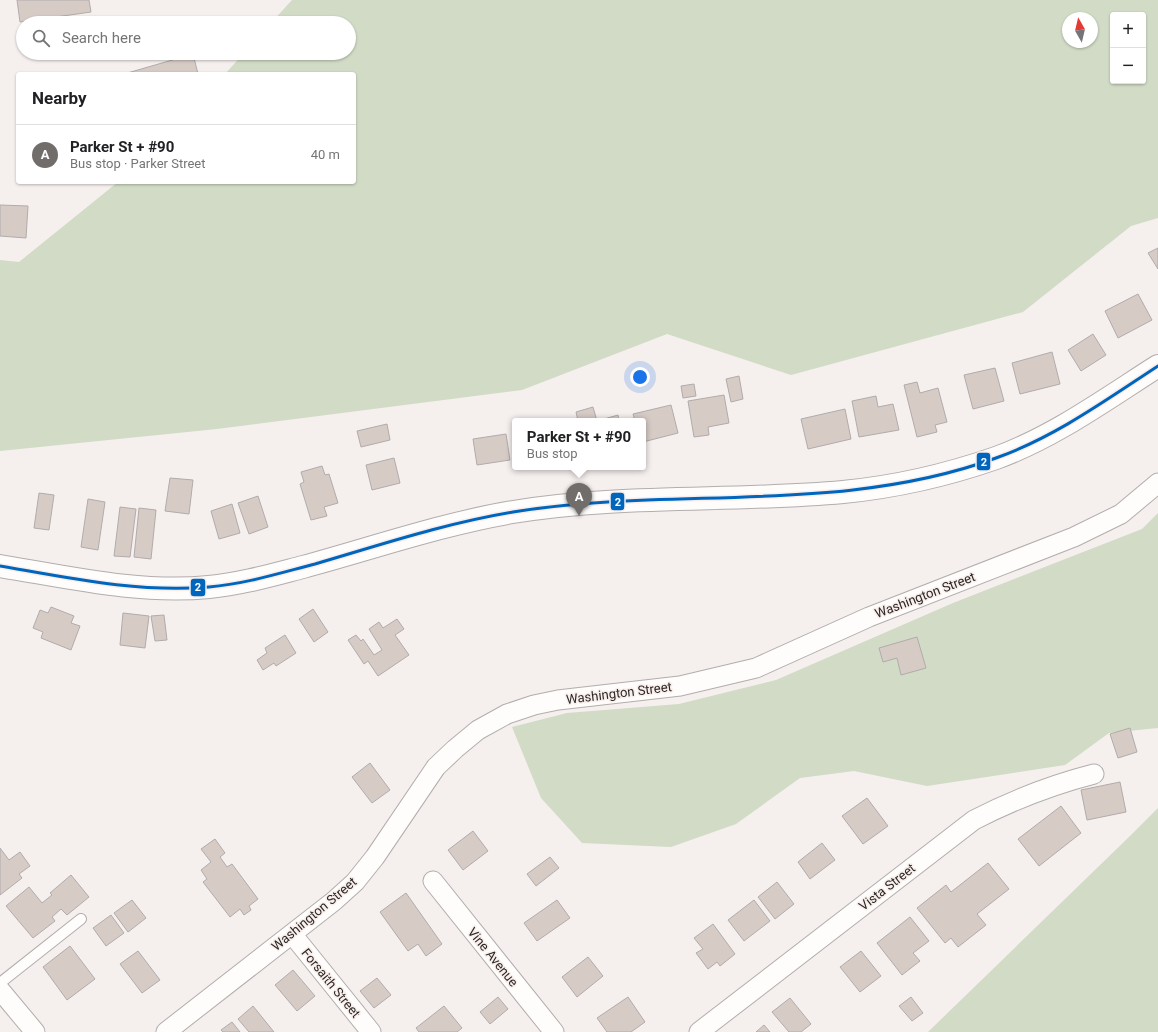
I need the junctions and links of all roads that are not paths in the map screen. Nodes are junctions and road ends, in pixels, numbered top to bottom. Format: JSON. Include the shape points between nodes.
{"nodes":[{"id":1,"x":1158,"y":366,"type":"edge"},
{"id":2,"x":1158,"y":482,"type":"edge"},
{"id":3,"x":0,"y":566,"type":"edge"},
{"id":4,"x":1094,"y":774,"type":"dead end"},
{"id":5,"x":433,"y":881,"type":"dead end"},
{"id":6,"x":81,"y":919,"type":"dead end"},
{"id":7,"x":292,"y":934,"type":"junction"},
{"id":8,"x":0,"y":983,"type":"edge"},
{"id":9,"x":0,"y":990,"type":"edge"},
{"id":10,"x":35,"y":1032,"type":"edge"},
{"id":11,"x":166,"y":1032,"type":"edge"},
{"id":12,"x":371,"y":1032,"type":"edge"},
{"id":13,"x":554,"y":1032,"type":"edge"},
{"id":14,"x":699,"y":1032,"type":"edge"}],
"edges":[{"from":1,"to":3,"type":"street","via":[[1047,435],[998,457],[946,474],[903,483],[844,492],[582,504],[513,512],[440,528],[253,580],[210,587],[164,588],[104,582]]},
{"from":2,"to":7,"type":"street","name":"Washington Street","via":[[1121,514],[1074,537],[869,617],[756,668],[680,686],[558,700],[507,714],[478,730],[436,767],[355,882]]},
{"from":4,"to":14,"type":"street","name":"Vista Street","via":[[1010,802],[974,820]]},
{"from":5,"to":13,"type":"street","name":"Vine Avenue"},
{"from":6,"to":8,"type":"lane"},
{"from":7,"to":11,"type":"street","name":"Washington Street"},
{"from":7,"to":12,"type":"street","name":"Forsaith Street"},
{"from":9,"to":10,"type":"street"}]}
